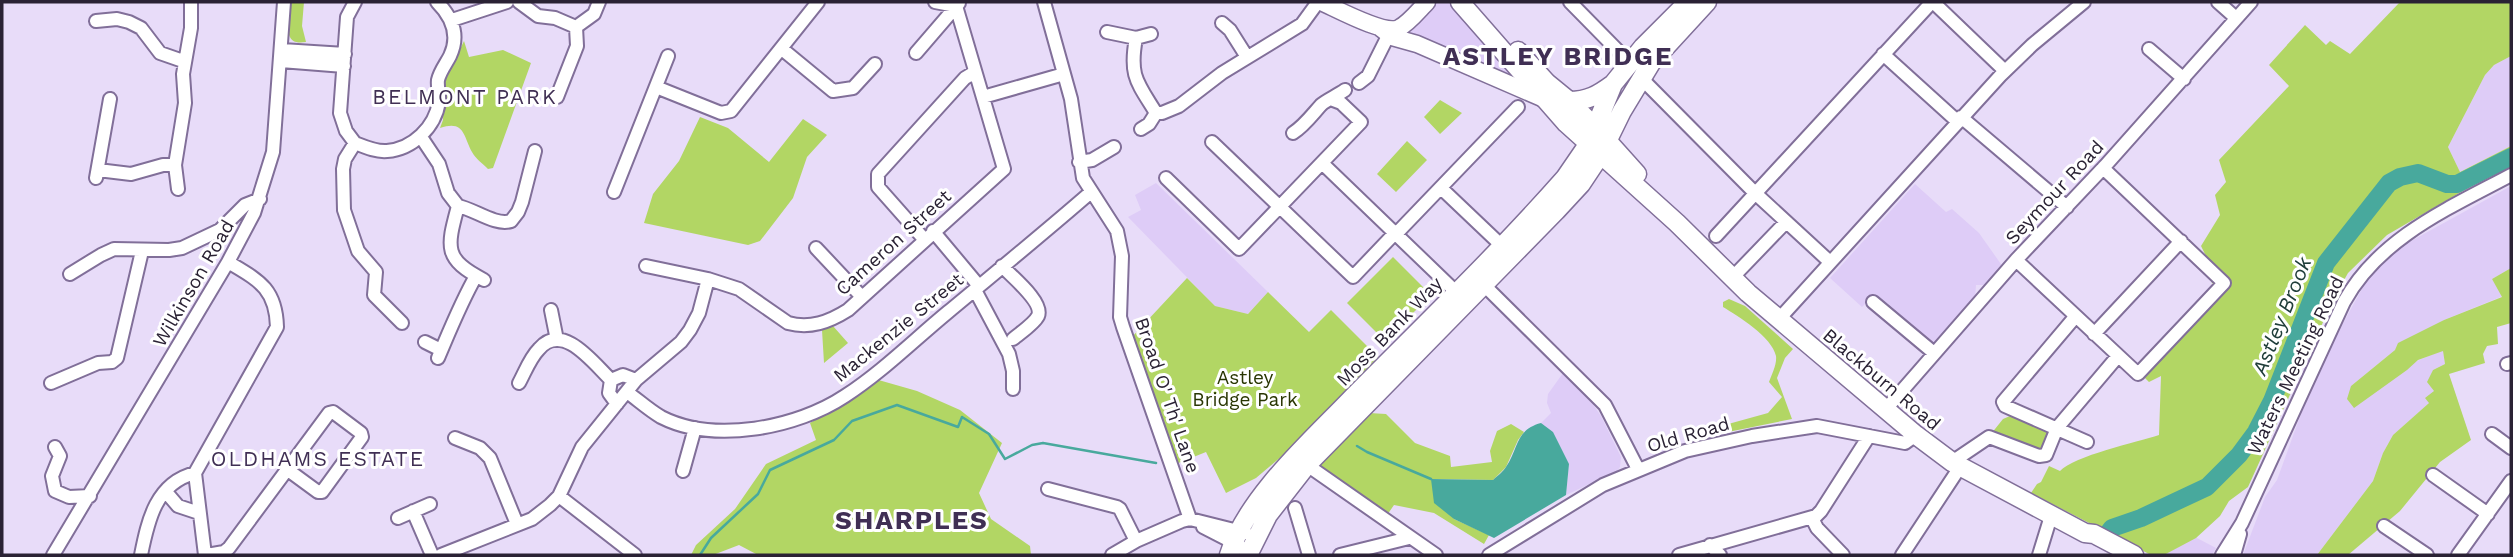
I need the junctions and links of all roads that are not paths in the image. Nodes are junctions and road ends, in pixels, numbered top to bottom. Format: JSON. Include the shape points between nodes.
{"nodes":[{"id":1,"x":191,"y":2,"type":"edge"},
{"id":2,"x":284,"y":2,"type":"edge"},
{"id":3,"x":355,"y":2,"type":"edge"},
{"id":4,"x":437,"y":2,"type":"edge"},
{"id":5,"x":507,"y":2,"type":"edge"},
{"id":6,"x":519,"y":2,"type":"edge"},
{"id":7,"x":599,"y":2,"type":"edge"},
{"id":8,"x":818,"y":2,"type":"edge"},
{"id":9,"x":935,"y":2,"type":"edge"},
{"id":10,"x":1044,"y":2,"type":"edge"},
{"id":11,"x":1320,"y":2,"type":"edge"},
{"id":12,"x":1427,"y":2,"type":"edge"},
{"id":13,"x":1460,"y":2,"type":"edge"},
{"id":14,"x":1474,"y":2,"type":"edge"},
{"id":15,"x":1570,"y":2,"type":"edge"},
{"id":16,"x":1688,"y":2,"type":"edge"},
{"id":17,"x":1707,"y":2,"type":"edge"},
{"id":18,"x":1932,"y":2,"type":"edge"},
{"id":19,"x":2084,"y":2,"type":"edge"},
{"id":20,"x":2218,"y":2,"type":"edge"},
{"id":21,"x":2251,"y":2,"type":"edge"},
{"id":22,"x":958,"y":4,"type":"edge"},
{"id":23,"x":2236,"y":18,"type":"junction"},
{"id":24,"x":452,"y":20,"type":"junction"},
{"id":25,"x":1220,"y":20,"type":"dead end"},
{"id":26,"x":96,"y":21,"type":"dead end"},
{"id":27,"x":576,"y":27,"type":"junction"},
{"id":28,"x":1107,"y":32,"type":"dead end"},
{"id":29,"x":1394,"y":32,"type":"junction"},
{"id":30,"x":1151,"y":34,"type":"dead end"},
{"id":31,"x":1136,"y":38,"type":"junction"},
{"id":32,"x":782,"y":49,"type":"junction"},
{"id":33,"x":2149,"y":49,"type":"dead end"},
{"id":34,"x":916,"y":53,"type":"dead end"},
{"id":35,"x":1883,"y":54,"type":"junction"},
{"id":36,"x":281,"y":55,"type":"junction"},
{"id":37,"x":668,"y":57,"type":"dead end"},
{"id":38,"x":1247,"y":57,"type":"junction"},
{"id":39,"x":344,"y":60,"type":"junction"},
{"id":40,"x":183,"y":61,"type":"junction"},
{"id":41,"x":1629,"y":62,"type":"junction"},
{"id":42,"x":875,"y":64,"type":"dead end"},
{"id":43,"x":2005,"y":71,"type":"junction"},
{"id":44,"x":975,"y":72,"type":"junction"},
{"id":45,"x":1064,"y":74,"type":"junction"},
{"id":46,"x":1641,"y":78,"type":"junction"},
{"id":47,"x":2184,"y":79,"type":"junction"},
{"id":48,"x":1359,"y":83,"type":"dead end"},
{"id":49,"x":1613,"y":84,"type":"junction"},
{"id":50,"x":656,"y":87,"type":"junction"},
{"id":51,"x":1345,"y":90,"type":"dead end"},
{"id":52,"x":1546,"y":91,"type":"junction"},
{"id":53,"x":573,"y":95,"type":"dead end"},
{"id":54,"x":983,"y":97,"type":"junction"},
{"id":55,"x":1333,"y":100,"type":"junction"},
{"id":56,"x":1570,"y":101,"type":"junction"},
{"id":57,"x":106,"y":104,"type":"dead end"},
{"id":58,"x":1518,"y":107,"type":"dead end"},
{"id":59,"x":1156,"y":113,"type":"junction"},
{"id":60,"x":1959,"y":119,"type":"junction"},
{"id":61,"x":1141,"y":129,"type":"dead end"},
{"id":62,"x":1293,"y":133,"type":"dead end"},
{"id":63,"x":421,"y":137,"type":"junction"},
{"id":64,"x":1597,"y":140,"type":"junction"},
{"id":65,"x":1212,"y":142,"type":"dead end"},
{"id":66,"x":355,"y":143,"type":"junction"},
{"id":67,"x":1114,"y":147,"type":"dead end"},
{"id":68,"x":547,"y":162,"type":"dead end"},
{"id":69,"x":1079,"y":162,"type":"junction"},
{"id":70,"x":1322,"y":163,"type":"junction"},
{"id":71,"x":175,"y":165,"type":"junction"},
{"id":72,"x":2103,"y":168,"type":"junction"},
{"id":73,"x":2511,"y":175,"type":"edge"},
{"id":74,"x":1166,"y":178,"type":"dead end"},
{"id":75,"x":1632,"y":181,"type":"junction"},
{"id":76,"x":1581,"y":184,"type":"junction"},
{"id":77,"x":1441,"y":188,"type":"junction"},
{"id":78,"x":178,"y":189,"type":"dead end"},
{"id":79,"x":614,"y":192,"type":"dead end"},
{"id":80,"x":1091,"y":192,"type":"junction"},
{"id":81,"x":1755,"y":193,"type":"junction"},
{"id":82,"x":260,"y":200,"type":"junction"},
{"id":83,"x":457,"y":206,"type":"junction"},
{"id":84,"x":2067,"y":206,"type":"junction"},
{"id":85,"x":1279,"y":207,"type":"junction"},
{"id":86,"x":1786,"y":222,"type":"junction"},
{"id":87,"x":1677,"y":223,"type":"junction"},
{"id":88,"x":1395,"y":234,"type":"junction"},
{"id":89,"x":929,"y":235,"type":"junction"},
{"id":90,"x":1716,"y":236,"type":"dead end"},
{"id":91,"x":2181,"y":241,"type":"junction"},
{"id":92,"x":1501,"y":246,"type":"junction"},
{"id":93,"x":816,"y":247,"type":"dead end"},
{"id":94,"x":142,"y":251,"type":"junction"},
{"id":95,"x":2016,"y":260,"type":"junction"},
{"id":96,"x":228,"y":262,"type":"junction"},
{"id":97,"x":1830,"y":262,"type":"junction"},
{"id":98,"x":646,"y":266,"type":"dead end"},
{"id":99,"x":1002,"y":266,"type":"junction"},
{"id":100,"x":70,"y":274,"type":"dead end"},
{"id":101,"x":1732,"y":278,"type":"junction"},
{"id":102,"x":708,"y":279,"type":"junction"},
{"id":103,"x":1478,"y":279,"type":"junction"},
{"id":104,"x":977,"y":288,"type":"junction"},
{"id":105,"x":1456,"y":292,"type":"junction"},
{"id":106,"x":862,"y":298,"type":"junction"},
{"id":107,"x":1873,"y":302,"type":"dead end"},
{"id":108,"x":551,"y":310,"type":"dead end"},
{"id":109,"x":2075,"y":317,"type":"junction"},
{"id":110,"x":1779,"y":319,"type":"junction"},
{"id":111,"x":402,"y":323,"type":"dead end"},
{"id":112,"x":2094,"y":334,"type":"junction"},
{"id":113,"x":557,"y":340,"type":"junction"},
{"id":114,"x":1013,"y":340,"type":"dead end"},
{"id":115,"x":425,"y":342,"type":"dead end"},
{"id":116,"x":1934,"y":353,"type":"junction"},
{"id":117,"x":2118,"y":356,"type":"junction"},
{"id":118,"x":611,"y":380,"type":"junction"},
{"id":119,"x":636,"y":380,"type":"junction"},
{"id":120,"x":51,"y":383,"type":"dead end"},
{"id":121,"x":519,"y":383,"type":"dead end"},
{"id":122,"x":1013,"y":391,"type":"dead end"},
{"id":123,"x":626,"y":392,"type":"junction"},
{"id":124,"x":617,"y":404,"type":"junction"},
{"id":125,"x":1886,"y":410,"type":"junction"},
{"id":126,"x":695,"y":428,"type":"junction"},
{"id":127,"x":2057,"y":428,"type":"junction"},
{"id":128,"x":2492,"y":434,"type":"dead end"},
{"id":129,"x":1916,"y":435,"type":"junction"},
{"id":130,"x":1869,"y":436,"type":"junction"},
{"id":131,"x":455,"y":438,"type":"dead end"},
{"id":132,"x":2087,"y":442,"type":"dead end"},
{"id":133,"x":55,"y":447,"type":"dead end"},
{"id":134,"x":2511,"y":448,"type":"edge"},
{"id":135,"x":1956,"y":464,"type":"junction"},
{"id":136,"x":1307,"y":465,"type":"junction"},
{"id":137,"x":1637,"y":469,"type":"junction"},
{"id":138,"x":288,"y":470,"type":"junction"},
{"id":139,"x":683,"y":471,"type":"dead end"},
{"id":140,"x":195,"y":473,"type":"junction"},
{"id":141,"x":2433,"y":475,"type":"dead end"},
{"id":142,"x":2511,"y":481,"type":"edge"},
{"id":143,"x":1048,"y":489,"type":"dead end"},
{"id":144,"x":166,"y":492,"type":"junction"},
{"id":145,"x":90,"y":496,"type":"junction"},
{"id":146,"x":559,"y":496,"type":"junction"},
{"id":147,"x":2506,"y":500,"type":"edge"},
{"id":148,"x":430,"y":504,"type":"dead end"},
{"id":149,"x":1295,"y":508,"type":"dead end"},
{"id":150,"x":413,"y":511,"type":"junction"},
{"id":151,"x":199,"y":513,"type":"junction"},
{"id":152,"x":2488,"y":514,"type":"junction"},
{"id":153,"x":2052,"y":516,"type":"junction"},
{"id":154,"x":398,"y":517,"type":"dead end"},
{"id":155,"x":1812,"y":517,"type":"junction"},
{"id":156,"x":1190,"y":519,"type":"junction"},
{"id":157,"x":2242,"y":523,"type":"junction"},
{"id":158,"x":517,"y":524,"type":"junction"},
{"id":159,"x":2384,"y":526,"type":"dead end"},
{"id":160,"x":2085,"y":533,"type":"junction"},
{"id":161,"x":1409,"y":538,"type":"junction"},
{"id":162,"x":1136,"y":541,"type":"junction"},
{"id":163,"x":1233,"y":543,"type":"edge"},
{"id":164,"x":1710,"y":545,"type":"junction"},
{"id":165,"x":1251,"y":548,"type":"edge"},
{"id":166,"x":2235,"y":554,"type":"edge"},
{"id":167,"x":2461,"y":554,"type":"edge"},
{"id":168,"x":53,"y":555,"type":"edge"},
{"id":169,"x":141,"y":555,"type":"edge"},
{"id":170,"x":206,"y":555,"type":"edge"},
{"id":171,"x":432,"y":555,"type":"edge"},
{"id":172,"x":441,"y":555,"type":"edge"},
{"id":173,"x":635,"y":555,"type":"edge"},
{"id":174,"x":1112,"y":555,"type":"edge"},
{"id":175,"x":1309,"y":555,"type":"edge"},
{"id":176,"x":1340,"y":555,"type":"edge"},
{"id":177,"x":1436,"y":555,"type":"edge"},
{"id":178,"x":1489,"y":555,"type":"edge"},
{"id":179,"x":1679,"y":555,"type":"edge"},
{"id":180,"x":1720,"y":555,"type":"edge"},
{"id":181,"x":1843,"y":555,"type":"edge"},
{"id":182,"x":1902,"y":555,"type":"edge"},
{"id":183,"x":2039,"y":555,"type":"edge"},
{"id":184,"x":2115,"y":555,"type":"edge"},
{"id":185,"x":2134,"y":555,"type":"edge"},
{"id":186,"x":2222,"y":555,"type":"edge"},
{"id":187,"x":2427,"y":555,"type":"edge"}],
"edges":[{"from":1,"to":40,"type":"street"},
{"from":2,"to":36,"type":"street","name":"Wilkinson Road"},
{"from":3,"to":39,"type":"street","via":[[347,17]]},
{"from":4,"to":24,"type":"street"},
{"from":5,"to":24,"type":"street"},
{"from":6,"to":27,"type":"street","via":[[538,16]]},
{"from":7,"to":27,"type":"street","via":[[594,14]]},
{"from":8,"to":32,"type":"street"},
{"from":9,"to":22,"type":"street"},
{"from":10,"to":45,"type":"street","name":"Broad O' Th' Lane"},
{"from":11,"to":29,"type":"main road"},
{"from":11,"to":38,"type":"street","via":[[1302,24]]},
{"from":12,"to":29,"type":"main road"},
{"from":13,"to":52,"type":"highway","name":"Blackburn Road"},
{"from":14,"to":52,"type":"highway","name":"Blackburn Road"},
{"from":15,"to":41,"type":"street"},
{"from":16,"to":41,"type":"highway"},
{"from":17,"to":46,"type":"highway"},
{"from":18,"to":35,"type":"street"},
{"from":18,"to":43,"type":"street"},
{"from":19,"to":43,"type":"street"},
{"from":20,"to":23,"type":"street"},
{"from":21,"to":23,"type":"street","name":"Seymour Road"},
{"from":22,"to":34,"type":"street"},
{"from":22,"to":44,"type":"street"},
{"from":23,"to":47,"type":"street","name":"Seymour Road"},
{"from":24,"to":63,"type":"street","via":[[454,46],[438,79],[440,100]]},
{"from":25,"to":38,"type":"street"},
{"from":26,"to":40,"type":"street","via":[[137,21],[160,53]]},
{"from":27,"to":53,"type":"street","via":[[577,46],[559,93]]},
{"from":28,"to":31,"type":"street"},
{"from":29,"to":48,"type":"street"},
{"from":29,"to":52,"type":"main road"},
{"from":30,"to":31,"type":"street"},
{"from":31,"to":59,"type":"street","via":[[1134,77]]},
{"from":32,"to":42,"type":"street","via":[[833,90],[853,88]]},
{"from":32,"to":50,"type":"street","via":[[727,113]]},
{"from":33,"to":47,"type":"street"},
{"from":35,"to":60,"type":"street"},
{"from":35,"to":81,"type":"street"},
{"from":36,"to":39,"type":"street"},
{"from":36,"to":82,"type":"street","name":"Wilkinson Road","via":[[273,152]]},
{"from":37,"to":50,"type":"street"},
{"from":38,"to":59,"type":"street","via":[[1178,106]]},
{"from":39,"to":66,"type":"street","via":[[341,121]]},
{"from":40,"to":71,"type":"street","via":[[185,103]]},
{"from":41,"to":49,"type":"highway"},
{"from":43,"to":60,"type":"street"},
{"from":44,"to":54,"type":"street"},
{"from":44,"to":89,"type":"street","via":[[878,174],[877,187]]},
{"from":45,"to":54,"type":"street"},
{"from":45,"to":69,"type":"street","name":"Broad O' Th' Lane"},
{"from":46,"to":64,"type":"highway"},
{"from":46,"to":81,"type":"street"},
{"from":47,"to":72,"type":"street","name":"Seymour Road"},
{"from":49,"to":56,"type":"highway","via":[[1584,101]]},
{"from":49,"to":64,"type":"highway"},
{"from":50,"to":79,"type":"street"},
{"from":51,"to":55,"type":"street"},
{"from":52,"to":56,"type":"highway","name":"Blackburn Road"},
{"from":52,"to":64,"type":"highway","name":"Blackburn Road"},
{"from":54,"to":89,"type":"street","name":"Cameron Street","via":[[1004,169]]},
{"from":55,"to":62,"type":"street","via":[[1323,103]]},
{"from":55,"to":70,"type":"street","via":[[1361,122]]},
{"from":56,"to":64,"type":"highway","name":"Blackburn Road"},
{"from":57,"to":71,"type":"street","via":[[97,174],[131,174]]},
{"from":58,"to":77,"type":"street"},
{"from":59,"to":61,"type":"street"},
{"from":60,"to":84,"type":"street"},
{"from":60,"to":97,"type":"street"},
{"from":63,"to":66,"type":"street","via":[[387,151]]},
{"from":63,"to":83,"type":"street"},
{"from":64,"to":75,"type":"highway","name":"Blackburn Road"},
{"from":64,"to":76,"type":"highway","name":"Moss Bank Way"},
{"from":64,"to":87,"type":"highway","name":"Blackburn Road"},
{"from":64,"to":92,"type":"highway","name":"Moss Bank Way"},
{"from":65,"to":85,"type":"street"},
{"from":66,"to":111,"type":"street","via":[[343,169],[344,210],[358,251],[382,270],[374,295],[388,316]]},
{"from":67,"to":69,"type":"street","via":[[1093,160]]},
{"from":68,"to":83,"type":"street","via":[[534,155],[522,202],[511,221],[501,222]]},
{"from":69,"to":80,"type":"street","name":"Broad O' Th' Lane"},
{"from":70,"to":85,"type":"street"},
{"from":70,"to":88,"type":"street"},
{"from":71,"to":78,"type":"street"},
{"from":72,"to":84,"type":"street","name":"Seymour Road"},
{"from":72,"to":91,"type":"street"},
{"from":73,"to":157,"type":"street","name":"Waters Meeting Road","via":[[2399,239],[2360,275]]},
{"from":74,"to":85,"type":"street","via":[[1239,249]]},
{"from":75,"to":76,"type":"highway","via":[[1605,174]]},
{"from":75,"to":87,"type":"highway","name":"Blackburn Road"},
{"from":76,"to":103,"type":"highway","name":"Moss Bank Way"},
{"from":77,"to":88,"type":"street"},
{"from":77,"to":92,"type":"street"},
{"from":80,"to":99,"type":"street","name":"Mackenzie Street"},
{"from":80,"to":156,"type":"street","name":"Broad O' Th' Lane","via":[[1117,231],[1122,251],[1120,317]]},
{"from":81,"to":86,"type":"street"},
{"from":81,"to":90,"type":"street"},
{"from":82,"to":94,"type":"street","via":[[245,205],[219,230],[194,243]]},
{"from":82,"to":96,"type":"street","name":"Wilkinson Road"},
{"from":83,"to":115,"type":"street","via":[[451,233],[453,255],[462,269],[480,278],[461,302],[440,354]]},
{"from":84,"to":95,"type":"street","name":"Seymour Road"},
{"from":85,"to":88,"type":"street","via":[[1353,277]]},
{"from":86,"to":97,"type":"street"},
{"from":86,"to":101,"type":"street"},
{"from":87,"to":101,"type":"highway","name":"Blackburn Road"},
{"from":88,"to":105,"type":"street"},
{"from":89,"to":104,"type":"street"},
{"from":89,"to":106,"type":"street","name":"Cameron Street"},
{"from":91,"to":112,"type":"street"},
{"from":91,"to":117,"type":"street","via":[[2224,283],[2138,374]]},
{"from":92,"to":103,"type":"highway","name":"Moss Bank Way"},
{"from":93,"to":106,"type":"street"},
{"from":94,"to":100,"type":"street","via":[[114,249]]},
{"from":94,"to":120,"type":"street","via":[[117,358]]},
{"from":95,"to":109,"type":"street"},
{"from":95,"to":116,"type":"street","name":"Seymour Road"},
{"from":96,"to":140,"type":"street","via":[[265,285],[278,327]]},
{"from":96,"to":145,"type":"street","name":"Wilkinson Road"},
{"from":97,"to":110,"type":"street"},
{"from":98,"to":102,"type":"street","name":"Cameron Street"},
{"from":99,"to":104,"type":"street","name":"Mackenzie Street"},
{"from":99,"to":114,"type":"street","via":[[1039,310]]},
{"from":101,"to":110,"type":"highway","name":"Blackburn Road"},
{"from":102,"to":106,"type":"street","name":"Cameron Street","via":[[739,289],[797,326],[827,321]]},
{"from":102,"to":119,"type":"street","via":[[690,330]]},
{"from":103,"to":105,"type":"highway","name":"Moss Bank Way"},
{"from":103,"to":136,"type":"highway","name":"Moss Bank Way"},
{"from":103,"to":137,"type":"street","via":[[1605,405]]},
{"from":104,"to":122,"type":"street","via":[[1009,354]]},
{"from":104,"to":126,"type":"street","name":"Mackenzie Street","via":[[830,405],[752,428],[727,432]]},
{"from":105,"to":163,"type":"highway","name":"Moss Bank Way","via":[[1306,446],[1252,507]]},
{"from":107,"to":116,"type":"street"},
{"from":108,"to":113,"type":"street"},
{"from":109,"to":112,"type":"street"},
{"from":109,"to":127,"type":"street","via":[[2003,402]]},
{"from":110,"to":125,"type":"highway","name":"Blackburn Road"},
{"from":112,"to":117,"type":"street"},
{"from":113,"to":118,"type":"street","via":[[577,347]]},
{"from":113,"to":121,"type":"street","via":[[536,351]]},
{"from":116,"to":125,"type":"street","name":"Seymour Road"},
{"from":117,"to":127,"type":"street"},
{"from":118,"to":119,"type":"street","via":[[623,375]]},
{"from":118,"to":124,"type":"street","via":[[609,393]]},
{"from":119,"to":123,"type":"street"},
{"from":123,"to":124,"type":"street"},
{"from":123,"to":126,"type":"street","name":"Mackenzie Street","via":[[661,416]]},
{"from":124,"to":146,"type":"street","via":[[576,455]]},
{"from":125,"to":129,"type":"highway","name":"Blackburn Road"},
{"from":126,"to":139,"type":"street"},
{"from":127,"to":132,"type":"street"},
{"from":127,"to":135,"type":"street","via":[[2043,456],[1989,437]]},
{"from":128,"to":134,"type":"street"},
{"from":129,"to":130,"type":"street","name":"Old Road","via":[[1905,443]]},
{"from":129,"to":135,"type":"highway","name":"Blackburn Road"},
{"from":130,"to":137,"type":"street","name":"Old Road","via":[[1817,426],[1797,428],[1685,451]]},
{"from":130,"to":155,"type":"street","via":[[1821,511]]},
{"from":131,"to":158,"type":"street","via":[[490,458]]},
{"from":133,"to":145,"type":"street","via":[[60,456],[52,476],[55,491],[69,498]]},
{"from":135,"to":153,"type":"highway","name":"Blackburn Road"},
{"from":135,"to":182,"type":"street"},
{"from":136,"to":161,"type":"street"},
{"from":136,"to":165,"type":"highway","name":"Moss Bank Way","via":[[1284,492]]},
{"from":137,"to":178,"type":"street","name":"Old Road"},
{"from":138,"to":138,"type":"street","via":[[329,413],[361,433],[322,492]]},
{"from":138,"to":170,"type":"street","via":[[227,551]]},
{"from":140,"to":144,"type":"street","via":[[177,479]]},
{"from":140,"to":151,"type":"street"},
{"from":141,"to":152,"type":"street"},
{"from":142,"to":147,"type":"street"},
{"from":143,"to":162,"type":"street","via":[[1116,506]]},
{"from":144,"to":151,"type":"street","via":[[178,506]]},
{"from":144,"to":169,"type":"street","via":[[152,510]]},
{"from":145,"to":168,"type":"street","name":"Wilkinson Road"},
{"from":146,"to":158,"type":"street","via":[[542,512]]},
{"from":146,"to":173,"type":"street"},
{"from":147,"to":152,"type":"street"},
{"from":148,"to":150,"type":"street"},
{"from":149,"to":175,"type":"street"},
{"from":150,"to":154,"type":"street"},
{"from":150,"to":171,"type":"street"},
{"from":151,"to":170,"type":"street"},
{"from":152,"to":167,"type":"street"},
{"from":153,"to":160,"type":"highway","name":"Blackburn Road"},
{"from":153,"to":183,"type":"street"},
{"from":155,"to":164,"type":"street"},
{"from":155,"to":181,"type":"street","via":[[1816,528]]},
{"from":156,"to":162,"type":"street"},
{"from":156,"to":163,"type":"street"},
{"from":157,"to":166,"type":"street","name":"Waters Meeting Road"},
{"from":157,"to":186,"type":"street","name":"Waters Meeting Road"},
{"from":158,"to":172,"type":"street"},
{"from":159,"to":187,"type":"street"},
{"from":160,"to":184,"type":"highway","name":"Blackburn Road"},
{"from":160,"to":185,"type":"highway","name":"Blackburn Road"},
{"from":161,"to":176,"type":"street"},
{"from":161,"to":177,"type":"street"},
{"from":162,"to":174,"type":"street"},
{"from":163,"to":165,"type":"street"},
{"from":164,"to":179,"type":"street"},
{"from":164,"to":180,"type":"street"}]}
